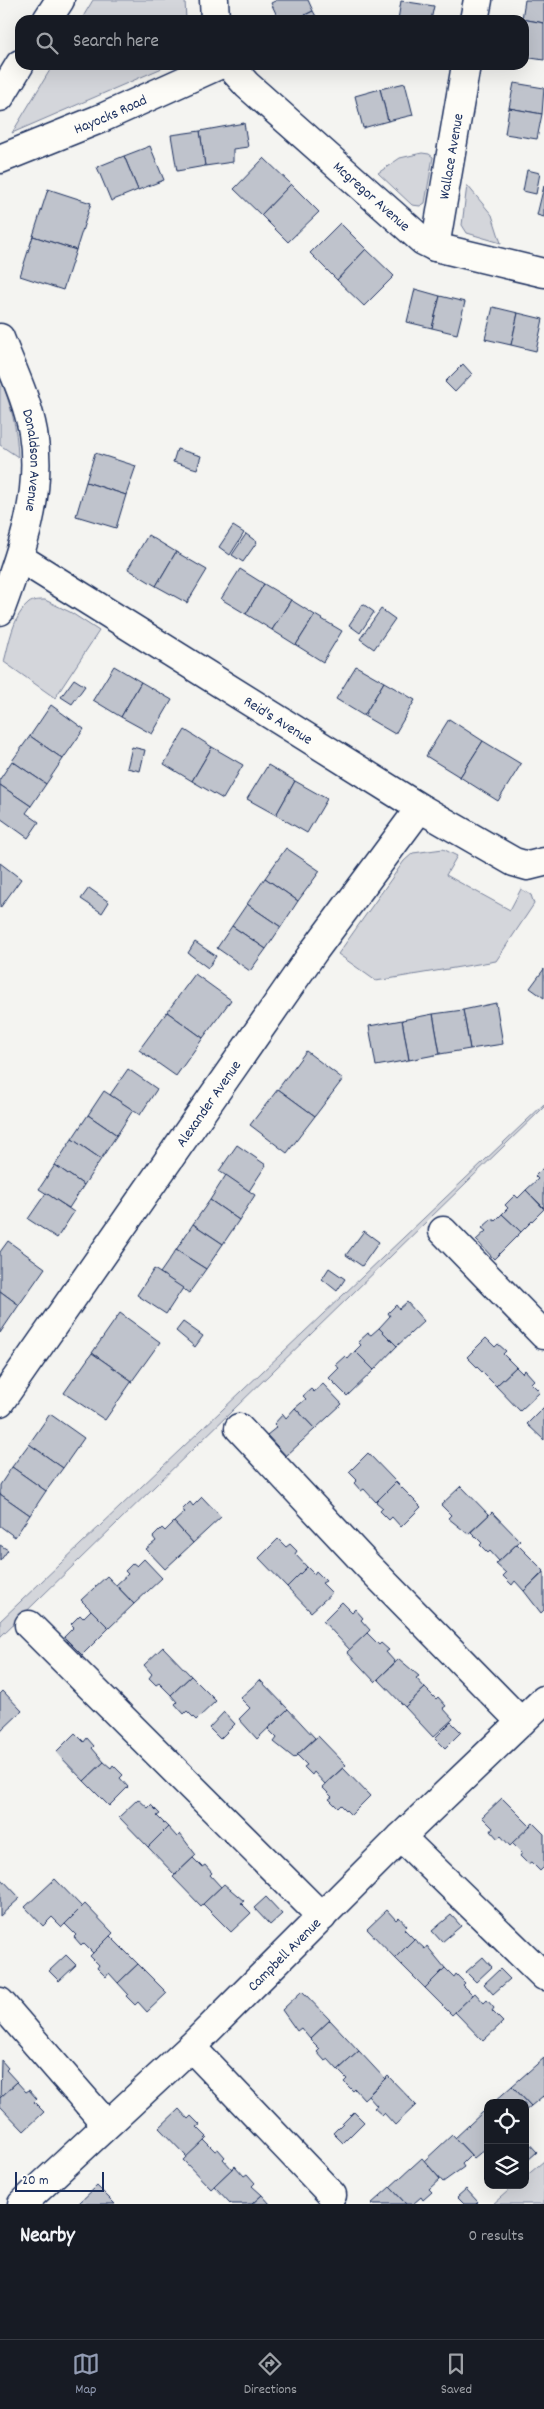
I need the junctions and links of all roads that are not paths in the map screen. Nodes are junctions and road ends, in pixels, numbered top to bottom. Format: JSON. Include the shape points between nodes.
{"nodes":[{"id":1,"x":60,"y":0,"type":"edge"},
{"id":2,"x":214,"y":0,"type":"edge"},
{"id":3,"x":478,"y":0,"type":"edge"},
{"id":4,"x":50,"y":15,"type":"edge"},
{"id":5,"x":215,"y":15,"type":"edge"},
{"id":6,"x":475,"y":15,"type":"edge"},
{"id":7,"x":16,"y":70,"type":"edge"},
{"id":8,"x":208,"y":70,"type":"edge"},
{"id":9,"x":234,"y":70,"type":"edge"},
{"id":10,"x":465,"y":70,"type":"edge"},
{"id":11,"x":0,"y":97,"type":"edge"},
{"id":12,"x":0,"y":159,"type":"edge"},
{"id":13,"x":435,"y":247,"type":"junction"},
{"id":14,"x":544,"y":273,"type":"edge"},
{"id":15,"x":0,"y":338,"type":"edge"},
{"id":16,"x":20,"y":558,"type":"junction"},
{"id":17,"x":0,"y":611,"type":"edge"},
{"id":18,"x":420,"y":808,"type":"junction"},
{"id":19,"x":544,"y":862,"type":"edge"},
{"id":20,"x":444,"y":1231,"type":"dead end"},
{"id":21,"x":544,"y":1335,"type":"edge"},
{"id":22,"x":0,"y":1402,"type":"edge"},
{"id":23,"x":238,"y":1428,"type":"dead end"},
{"id":24,"x":29,"y":1625,"type":"dead end"},
{"id":25,"x":544,"y":1700,"type":"edge"},
{"id":26,"x":521,"y":1722,"type":"junction"},
{"id":27,"x":400,"y":1837,"type":"junction"},
{"id":28,"x":322,"y":1917,"type":"junction"},
{"id":29,"x":544,"y":1976,"type":"edge"},
{"id":30,"x":0,"y":2002,"type":"edge"},
{"id":31,"x":190,"y":2047,"type":"junction"},
{"id":32,"x":106,"y":2124,"type":"junction"},
{"id":33,"x":332,"y":2195,"type":"dead end"},
{"id":34,"x":22,"y":2204,"type":"edge"}],
"edges":[{"from":1,"to":4,"type":"street"},
{"from":2,"to":5,"type":"street"},
{"from":3,"to":6,"type":"street"},
{"from":7,"to":11,"type":"street"},
{"from":8,"to":12,"type":"street","name":"Hayocks Road"},
{"from":9,"to":13,"type":"street","name":"Mcgregor Avenue","via":[[410,230]]},
{"from":10,"to":13,"type":"street","name":"Wallace Avenue"},
{"from":13,"to":14,"type":"street","name":"Mcgregor Avenue"},
{"from":15,"to":16,"type":"street","name":"Donaldson Avenue","via":[[24,397],[33,433],[35,472],[31,517]]},
{"from":16,"to":17,"type":"street","name":"Donaldson Avenue"},
{"from":16,"to":18,"type":"street","name":"Reid's Avenue"},
{"from":18,"to":19,"type":"street","name":"Reid's Avenue","via":[[514,862],[528,866]]},
{"from":18,"to":22,"type":"street","name":"Alexander Avenue","via":[[314,951]]},
{"from":20,"to":21,"type":"street"},
{"from":23,"to":26,"type":"street"},
{"from":24,"to":28,"type":"street"},
{"from":25,"to":26,"type":"street","name":"Campbell Avenue"},
{"from":26,"to":27,"type":"street","name":"Campbell Avenue"},
{"from":27,"to":28,"type":"street","name":"Campbell Avenue"},
{"from":27,"to":29,"type":"street"},
{"from":28,"to":31,"type":"street","name":"Campbell Avenue"},
{"from":30,"to":32,"type":"street"},
{"from":31,"to":32,"type":"street","name":"Campbell Avenue"},
{"from":31,"to":33,"type":"street"},
{"from":32,"to":34,"type":"street","name":"Campbell Avenue"}]}
